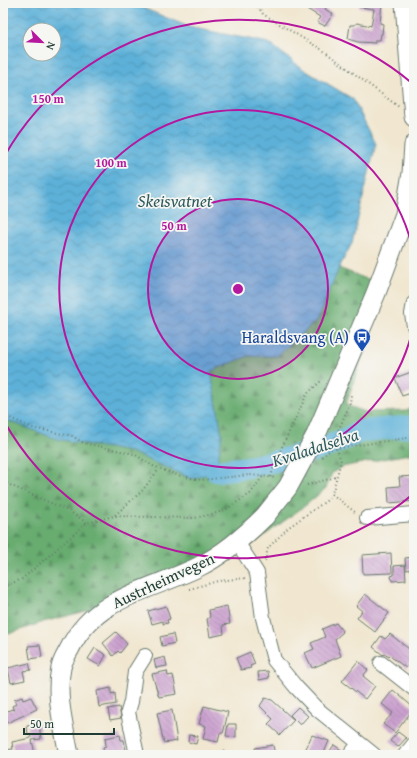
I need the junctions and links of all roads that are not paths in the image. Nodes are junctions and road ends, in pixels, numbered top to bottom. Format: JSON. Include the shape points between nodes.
{"nodes":[{"id":1,"x":405,"y":3,"type":"edge"},
{"id":2,"x":408,"y":114,"type":"edge"},
{"id":3,"x":414,"y":145,"type":"edge"},
{"id":4,"x":414,"y":303,"type":"edge"},
{"id":5,"x":414,"y":326,"type":"edge"},
{"id":6,"x":414,"y":514,"type":"edge"},
{"id":7,"x":367,"y":518,"type":"road end"},
{"id":8,"x":237,"y":542,"type":"junction"},
{"id":9,"x":145,"y":656,"type":"dead end"},
{"id":10,"x":381,"y":663,"type":"dead end"},
{"id":11,"x":414,"y":689,"type":"edge"},
{"id":12,"x":358,"y":744,"type":"junction"},
{"id":13,"x":414,"y":744,"type":"edge"},
{"id":14,"x":69,"y":755,"type":"edge"},
{"id":15,"x":137,"y":755,"type":"edge"},
{"id":16,"x":350,"y":755,"type":"edge"},
{"id":17,"x":374,"y":755,"type":"edge"},
{"id":18,"x":405,"y":755,"type":"edge"}],
"edges":[{"from":1,"to":2,"type":"main road"},
{"from":3,"to":8,"type":"main road","name":"Austrheimvegen","bridge":true,"via":[[406,214],[376,293],[316,435],[288,487],[265,516]]},
{"from":4,"to":5,"type":"street"},
{"from":6,"to":7,"type":"street"},
{"from":8,"to":12,"type":"street","via":[[257,573],[263,618],[274,660],[317,709]]},
{"from":8,"to":14,"type":"main road","name":"Austrheimvegen","via":[[200,566],[134,591],[98,611],[76,636],[61,666],[58,692]]},
{"from":9,"to":15,"type":"street","via":[[135,672],[128,712]]},
{"from":10,"to":11,"type":"street"},
{"from":12,"to":16,"type":"street"},
{"from":12,"to":17,"type":"street"},
{"from":13,"to":18,"type":"street"}]}
